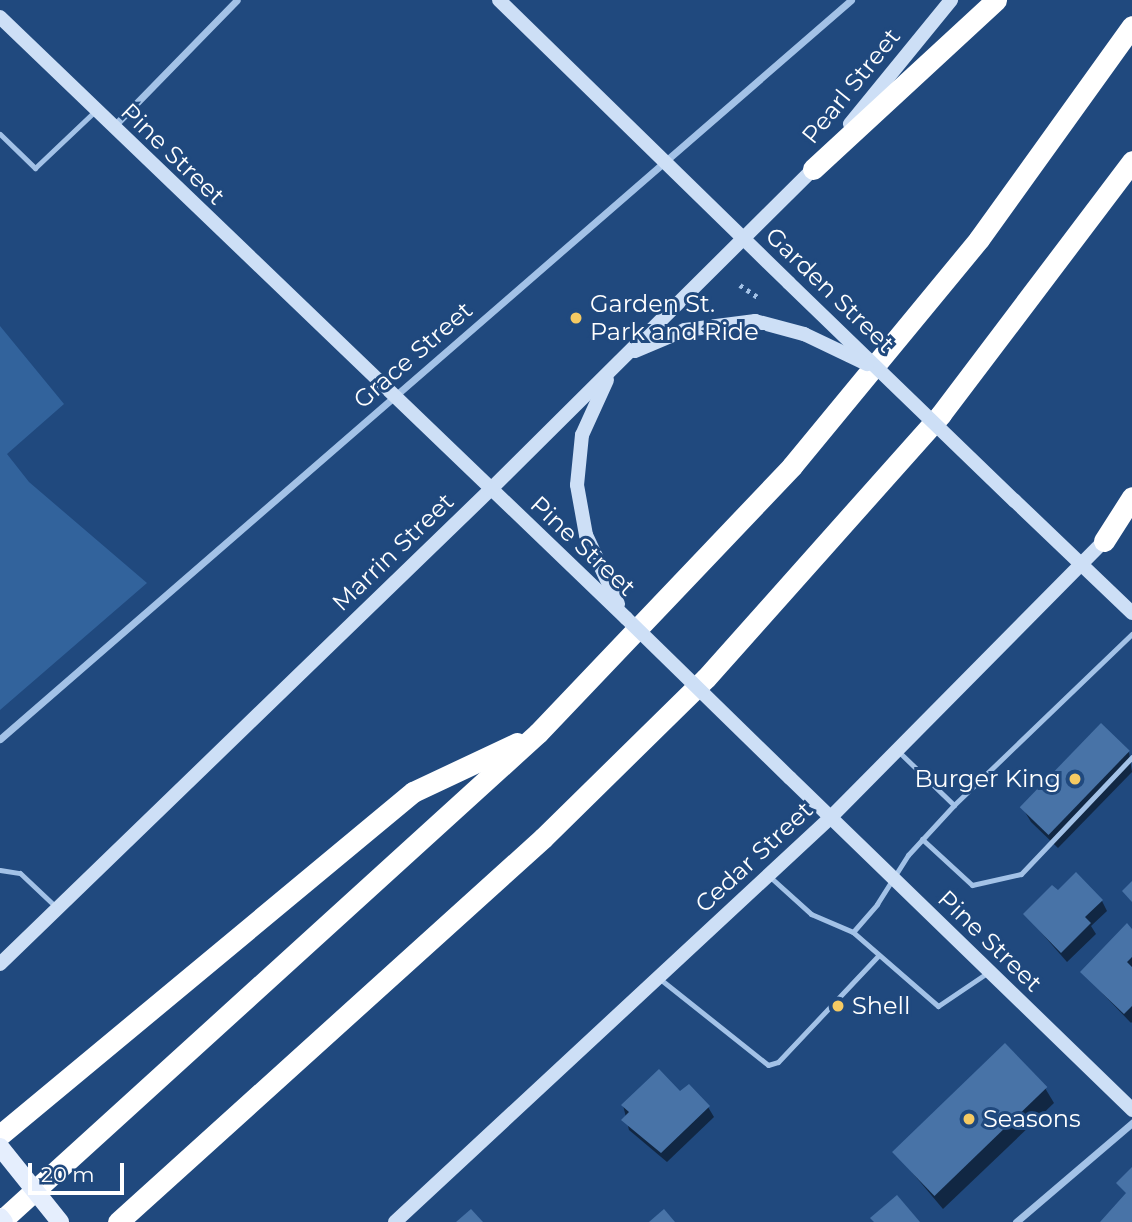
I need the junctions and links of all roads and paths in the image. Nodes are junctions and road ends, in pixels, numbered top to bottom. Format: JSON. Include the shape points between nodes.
{"nodes":[{"id":1,"x":237,"y":0,"type":"edge"},
{"id":2,"x":499,"y":0,"type":"edge"},
{"id":3,"x":851,"y":0,"type":"edge"},
{"id":4,"x":951,"y":0,"type":"edge"},
{"id":5,"x":996,"y":0,"type":"edge"},
{"id":6,"x":0,"y":16,"type":"edge"},
{"id":7,"x":1132,"y":26,"type":"edge"},
{"id":8,"x":95,"y":111,"type":"junction"},
{"id":9,"x":112,"y":128,"type":"junction"},
{"id":10,"x":0,"y":134,"type":"edge"},
{"id":11,"x":1132,"y":161,"type":"edge"},
{"id":12,"x":667,"y":164,"type":"junction"},
{"id":13,"x":813,"y":169,"type":"junction"},
{"id":14,"x":744,"y":239,"type":"junction"},
{"id":15,"x":740,"y":285,"type":"dead end"},
{"id":16,"x":761,"y":306,"type":"dead end"},
{"id":17,"x":618,"y":362,"type":"junction"},
{"id":18,"x":887,"y":376,"type":"junction"},
{"id":19,"x":394,"y":397,"type":"junction"},
{"id":20,"x":490,"y":490,"type":"junction"},
{"id":21,"x":1132,"y":497,"type":"edge"},
{"id":22,"x":1132,"y":514,"type":"edge"},
{"id":23,"x":1104,"y":541,"type":"junction"},
{"id":24,"x":1080,"y":564,"type":"junction"},
{"id":25,"x":1132,"y":612,"type":"edge"},
{"id":26,"x":626,"y":618,"type":"junction"},
{"id":27,"x":1132,"y":634,"type":"edge"},
{"id":28,"x":538,"y":733,"type":"junction"},
{"id":29,"x":0,"y":739,"type":"edge"},
{"id":30,"x":897,"y":750,"type":"junction"},
{"id":31,"x":1132,"y":757,"type":"edge"},
{"id":32,"x":954,"y":805,"type":"junction"},
{"id":33,"x":831,"y":817,"type":"junction"},
{"id":34,"x":922,"y":839,"type":"junction"},
{"id":35,"x":0,"y":870,"type":"edge"},
{"id":36,"x":768,"y":875,"type":"junction"},
{"id":37,"x":891,"y":878,"type":"junction"},
{"id":38,"x":59,"y":910,"type":"junction"},
{"id":39,"x":853,"y":932,"type":"junction"},
{"id":40,"x":878,"y":956,"type":"junction"},
{"id":41,"x":0,"y":964,"type":"edge"},
{"id":42,"x":989,"y":971,"type":"junction"},
{"id":43,"x":658,"y":977,"type":"junction"},
{"id":44,"x":1132,"y":1110,"type":"edge"},
{"id":45,"x":1132,"y":1123,"type":"edge"},
{"id":46,"x":0,"y":1135,"type":"edge"},
{"id":47,"x":0,"y":1147,"type":"edge"},
{"id":48,"x":1,"y":1220,"type":"edge"},
{"id":49,"x":60,"y":1222,"type":"edge"},
{"id":50,"x":118,"y":1222,"type":"edge"},
{"id":51,"x":395,"y":1222,"type":"edge"},
{"id":52,"x":1016,"y":1222,"type":"edge"}],
"edges":[{"from":1,"to":9,"type":"street"},
{"from":2,"to":12,"type":"main road","name":"Garden Street"},
{"from":3,"to":12,"type":"street","name":"Grace Street"},
{"from":4,"to":13,"type":"main road","name":"Pearl Street"},
{"from":5,"to":13,"type":"highway"},
{"from":6,"to":8,"type":"main road","name":"Pine Street"},
{"from":7,"to":28,"type":"highway","via":[[999,213],[866,379],[792,466]]},
{"from":8,"to":9,"type":"main road","name":"Pine Street"},
{"from":8,"to":10,"type":"lane","via":[[35,168]]},
{"from":9,"to":19,"type":"main road","name":"Pine Street"},
{"from":11,"to":50,"type":"highway","via":[[941,414],[715,669],[542,838]]},
{"from":12,"to":14,"type":"main road","name":"Garden Street"},
{"from":12,"to":19,"type":"street","name":"Grace Street"},
{"from":13,"to":14,"type":"main road","name":"Marrin Street"},
{"from":14,"to":17,"type":"main road","name":"Marrin Street"},
{"from":14,"to":18,"type":"main road","name":"Garden Street","bridge":true},
{"from":15,"to":16,"type":"path","via":[[758,295]]},
{"from":17,"to":18,"type":"main road","bridge":true,"via":[[685,330],[755,321],[804,334]]},
{"from":17,"to":20,"type":"main road","name":"Marrin Street"},
{"from":17,"to":26,"type":"main road","via":[[582,435],[577,462],[580,510],[597,561]]},
{"from":18,"to":24,"type":"main road","name":"Garden Street","bridge":true},
{"from":19,"to":20,"type":"main road","name":"Pine Street"},
{"from":19,"to":29,"type":"street","name":"Grace Street"},
{"from":20,"to":26,"type":"main road","name":"Pine Street"},
{"from":20,"to":38,"type":"main road","name":"Marrin Street"},
{"from":21,"to":23,"type":"highway"},
{"from":22,"to":23,"type":"main road","name":"Cedar Street"},
{"from":23,"to":24,"type":"main road","name":"Cedar Street"},
{"from":24,"to":25,"type":"main road","name":"Garden Street"},
{"from":24,"to":30,"type":"main road","name":"Cedar Street"},
{"from":26,"to":33,"type":"main road","name":"Pine Street","bridge":true},
{"from":27,"to":32,"type":"lane"},
{"from":28,"to":46,"type":"highway","via":[[414,792]]},
{"from":28,"to":48,"type":"highway"},
{"from":30,"to":32,"type":"lane"},
{"from":30,"to":33,"type":"main road","name":"Cedar Street"},
{"from":31,"to":34,"type":"lane","via":[[1021,874],[972,885]]},
{"from":32,"to":34,"type":"lane"},
{"from":33,"to":36,"type":"main road","name":"Cedar Street"},
{"from":33,"to":37,"type":"main road","name":"Pine Street"},
{"from":34,"to":37,"type":"lane"},
{"from":35,"to":38,"type":"lane","via":[[20,873]]},
{"from":36,"to":39,"type":"lane","via":[[811,914]]},
{"from":36,"to":43,"type":"main road","name":"Cedar Street"},
{"from":37,"to":39,"type":"lane","via":[[877,904]]},
{"from":37,"to":42,"type":"main road","name":"Pine Street"},
{"from":38,"to":41,"type":"main road","name":"Marrin Street"},
{"from":39,"to":40,"type":"lane"},
{"from":40,"to":42,"type":"lane","via":[[938,1006]]},
{"from":40,"to":43,"type":"lane","via":[[778,1062],[768,1065]]},
{"from":42,"to":44,"type":"main road","name":"Pine Street"},
{"from":43,"to":51,"type":"main road","name":"Cedar Street"},
{"from":45,"to":52,"type":"street"},
{"from":47,"to":49,"type":"main road","bridge":true}]}
